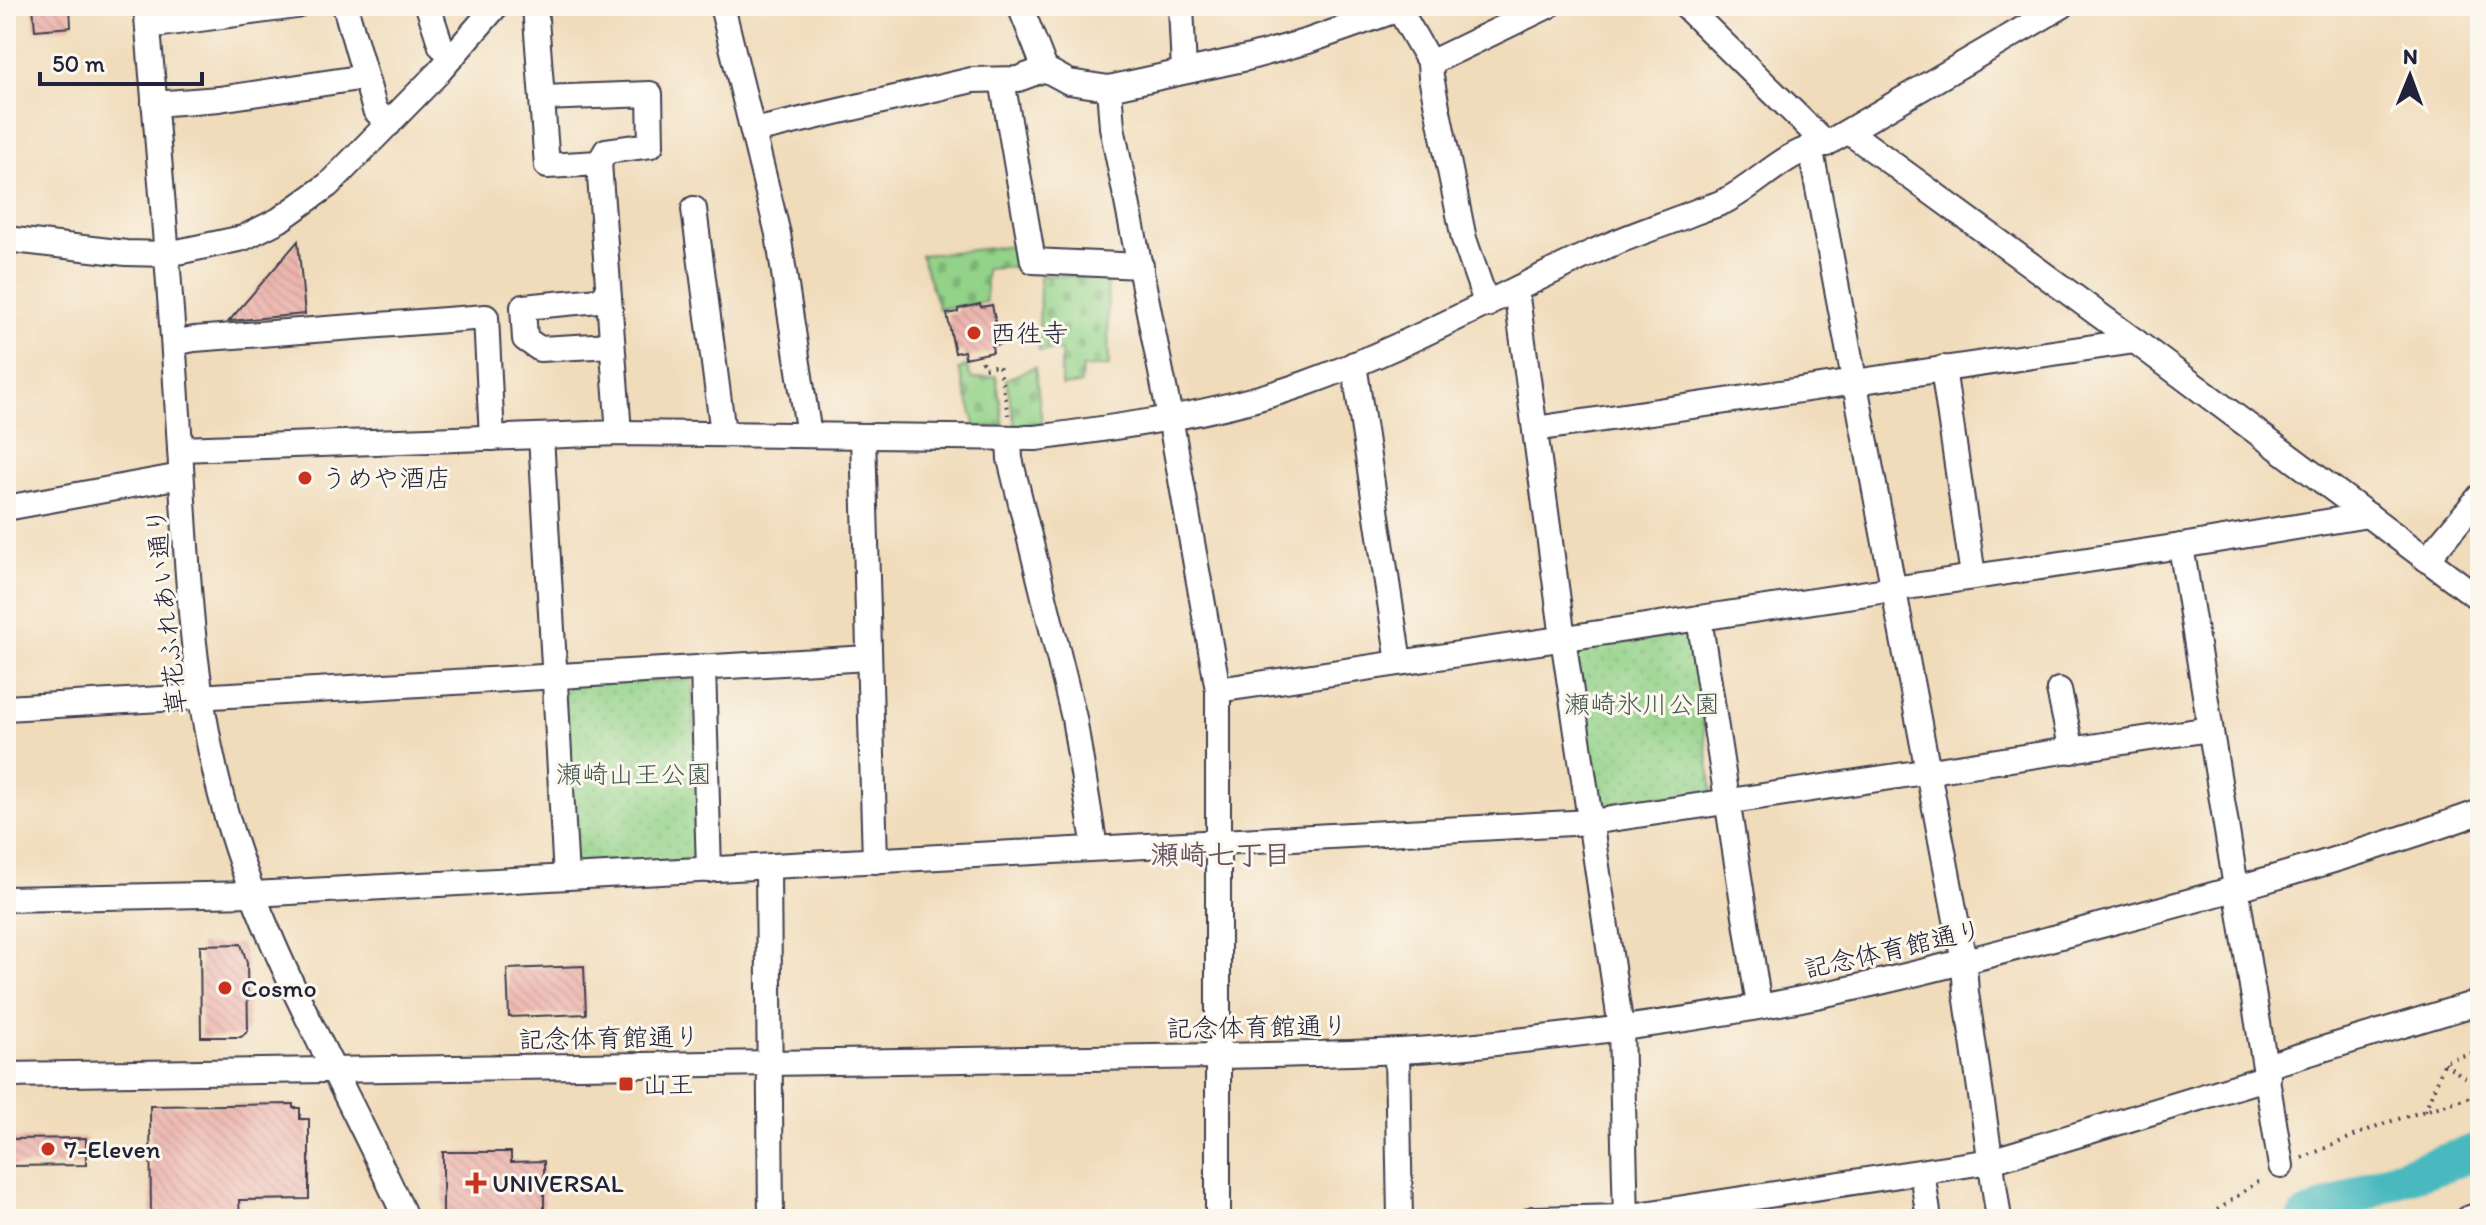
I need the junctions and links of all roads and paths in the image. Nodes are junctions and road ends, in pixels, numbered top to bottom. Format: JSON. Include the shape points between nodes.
{"nodes":[{"id":1,"x":296,"y":6,"type":"edge"},
{"id":2,"x":345,"y":6,"type":"edge"},
{"id":3,"x":428,"y":6,"type":"edge"},
{"id":4,"x":496,"y":6,"type":"edge"},
{"id":5,"x":535,"y":6,"type":"edge"},
{"id":6,"x":722,"y":6,"type":"edge"},
{"id":7,"x":1020,"y":6,"type":"edge"},
{"id":8,"x":1181,"y":6,"type":"edge"},
{"id":9,"x":1548,"y":6,"type":"edge"},
{"id":10,"x":1685,"y":6,"type":"edge"},
{"id":11,"x":2062,"y":6,"type":"edge"},
{"id":12,"x":2030,"y":15,"type":"edge"},
{"id":13,"x":147,"y":16,"type":"edge"},
{"id":14,"x":453,"y":56,"type":"junction"},
{"id":15,"x":1430,"y":63,"type":"junction"},
{"id":16,"x":1045,"y":69,"type":"junction"},
{"id":17,"x":1184,"y":71,"type":"junction"},
{"id":18,"x":365,"y":77,"type":"junction"},
{"id":19,"x":1002,"y":80,"type":"junction"},
{"id":20,"x":1109,"y":88,"type":"junction"},
{"id":21,"x":542,"y":98,"type":"junction"},
{"id":22,"x":154,"y":104,"type":"junction"},
{"id":23,"x":389,"y":124,"type":"junction"},
{"id":24,"x":754,"y":131,"type":"junction"},
{"id":25,"x":1849,"y":132,"type":"junction"},
{"id":26,"x":1818,"y":145,"type":"junction"},
{"id":27,"x":599,"y":163,"type":"junction"},
{"id":28,"x":694,"y":209,"type":"dead end"},
{"id":29,"x":6,"y":239,"type":"edge"},
{"id":30,"x":168,"y":254,"type":"junction"},
{"id":31,"x":1141,"y":266,"type":"junction"},
{"id":32,"x":1516,"y":290,"type":"junction"},
{"id":33,"x":609,"y":299,"type":"junction"},
{"id":34,"x":1487,"y":305,"type":"junction"},
{"id":35,"x":2135,"y":341,"type":"junction"},
{"id":36,"x":174,"y":343,"type":"junction"},
{"id":37,"x":612,"y":345,"type":"junction"},
{"id":38,"x":982,"y":361,"type":"dead end"},
{"id":39,"x":1354,"y":364,"type":"junction"},
{"id":40,"x":1943,"y":368,"type":"junction"},
{"id":41,"x":1853,"y":381,"type":"junction"},
{"id":42,"x":1170,"y":417,"type":"junction"},
{"id":43,"x":1535,"y":429,"type":"junction"},
{"id":44,"x":619,"y":433,"type":"junction"},
{"id":45,"x":723,"y":433,"type":"junction"},
{"id":46,"x":809,"y":435,"type":"junction"},
{"id":47,"x":541,"y":436,"type":"junction"},
{"id":48,"x":863,"y":436,"type":"junction"},
{"id":49,"x":492,"y":438,"type":"junction"},
{"id":50,"x":1011,"y":439,"type":"junction"},
{"id":51,"x":180,"y":449,"type":"junction"},
{"id":52,"x":181,"y":476,"type":"junction"},
{"id":53,"x":2480,"y":496,"type":"edge"},
{"id":54,"x":6,"y":508,"type":"edge"},
{"id":55,"x":2368,"y":515,"type":"junction"},
{"id":56,"x":2181,"y":546,"type":"junction"},
{"id":57,"x":2427,"y":559,"type":"junction"},
{"id":58,"x":1973,"y":576,"type":"junction"},
{"id":59,"x":1893,"y":589,"type":"junction"},
{"id":60,"x":2480,"y":599,"type":"edge"},
{"id":61,"x":1699,"y":618,"type":"junction"},
{"id":62,"x":1563,"y":638,"type":"junction"},
{"id":63,"x":868,"y":658,"type":"junction"},
{"id":64,"x":1399,"y":662,"type":"junction"},
{"id":65,"x":703,"y":667,"type":"junction"},
{"id":66,"x":553,"y":675,"type":"junction"},
{"id":67,"x":1218,"y":690,"type":"junction"},
{"id":68,"x":2059,"y":690,"type":"dead end"},
{"id":69,"x":201,"y":697,"type":"junction"},
{"id":70,"x":6,"y":708,"type":"edge"},
{"id":71,"x":2210,"y":729,"type":"junction"},
{"id":72,"x":2072,"y":751,"type":"junction"},
{"id":73,"x":1927,"y":772,"type":"junction"},
{"id":74,"x":1728,"y":802,"type":"junction"},
{"id":75,"x":2480,"y":812,"type":"edge"},
{"id":76,"x":1591,"y":822,"type":"junction"},
{"id":77,"x":1219,"y":843,"type":"junction"},
{"id":78,"x":1095,"y":848,"type":"junction"},
{"id":79,"x":875,"y":861,"type":"junction"},
{"id":80,"x":768,"y":868,"type":"junction"},
{"id":81,"x":709,"y":870,"type":"junction"},
{"id":82,"x":566,"y":877,"type":"junction"},
{"id":83,"x":2237,"y":889,"type":"junction"},
{"id":84,"x":253,"y":894,"type":"junction"},
{"id":85,"x":6,"y":899,"type":"edge"},
{"id":86,"x":1964,"y":962,"type":"junction"},
{"id":87,"x":2480,"y":1002,"type":"edge"},
{"id":88,"x":1759,"y":1006,"type":"junction"},
{"id":89,"x":1621,"y":1028,"type":"junction"},
{"id":90,"x":2478,"y":1051,"type":"dead end"},
{"id":91,"x":1397,"y":1052,"type":"junction"},
{"id":92,"x":1218,"y":1056,"type":"junction"},
{"id":93,"x":2444,"y":1063,"type":"junction"},
{"id":94,"x":771,"y":1064,"type":"junction"},
{"id":95,"x":335,"y":1070,"type":"junction"},
{"id":96,"x":2267,"y":1072,"type":"junction"},
{"id":97,"x":6,"y":1075,"type":"edge"},
{"id":98,"x":2477,"y":1086,"type":"dead end"},
{"id":99,"x":2478,"y":1096,"type":"edge"},
{"id":100,"x":2425,"y":1111,"type":"junction"},
{"id":101,"x":1991,"y":1161,"type":"junction"},
{"id":102,"x":2281,"y":1166,"type":"junction"},
{"id":103,"x":1922,"y":1172,"type":"junction"},
{"id":104,"x":2474,"y":1215,"type":"edge"},
{"id":105,"x":1626,"y":1218,"type":"edge"},
{"id":106,"x":406,"y":1219,"type":"edge"},
{"id":107,"x":771,"y":1219,"type":"edge"},
{"id":108,"x":1218,"y":1219,"type":"edge"},
{"id":109,"x":1400,"y":1219,"type":"edge"},
{"id":110,"x":1533,"y":1219,"type":"edge"},
{"id":111,"x":1929,"y":1219,"type":"edge"},
{"id":112,"x":1999,"y":1219,"type":"edge"},
{"id":113,"x":2204,"y":1219,"type":"edge"}],
"edges":[{"from":1,"to":13,"type":"street"},
{"from":2,"to":18,"type":"street"},
{"from":3,"to":14,"type":"street","via":[[441,46]]},
{"from":4,"to":14,"type":"street"},
{"from":5,"to":21,"type":"street"},
{"from":6,"to":24,"type":"street"},
{"from":7,"to":16,"type":"street"},
{"from":8,"to":17,"type":"street"},
{"from":9,"to":15,"type":"street"},
{"from":10,"to":26,"type":"street"},
{"from":11,"to":12,"type":"street"},
{"from":12,"to":25,"type":"street"},
{"from":13,"to":22,"type":"street","name":"草花ふれあい通り"},
{"from":14,"to":23,"type":"street"},
{"from":15,"to":17,"type":"street","via":[[1399,9],[1308,41]]},
{"from":15,"to":34,"type":"street","via":[[1464,239]]},
{"from":16,"to":19,"type":"street"},
{"from":16,"to":20,"type":"street","via":[[1069,82]]},
{"from":17,"to":20,"type":"street"},
{"from":18,"to":22,"type":"street"},
{"from":18,"to":23,"type":"street","via":[[375,110]]},
{"from":19,"to":24,"type":"street","via":[[972,80]]},
{"from":19,"to":31,"type":"street","via":[[1033,261]]},
{"from":20,"to":31,"type":"street"},
{"from":21,"to":27,"type":"street","via":[[547,166]]},
{"from":21,"to":27,"type":"street","via":[[650,94],[651,145],[606,151]]},
{"from":22,"to":30,"type":"street","name":"草花ふれあい通り"},
{"from":23,"to":30,"type":"street","via":[[328,185],[279,220],[243,238]]},
{"from":24,"to":46,"type":"street","via":[[778,234]]},
{"from":25,"to":26,"type":"street"},
{"from":25,"to":35,"type":"street"},
{"from":26,"to":32,"type":"street","via":[[1780,162],[1727,200],[1593,251]]},
{"from":26,"to":41,"type":"street"},
{"from":27,"to":33,"type":"street"},
{"from":28,"to":45,"type":"street"},
{"from":29,"to":30,"type":"street"},
{"from":30,"to":36,"type":"street","name":"草花ふれあい通り"},
{"from":31,"to":42,"type":"street"},
{"from":32,"to":34,"type":"street"},
{"from":32,"to":43,"type":"street"},
{"from":33,"to":37,"type":"street"},
{"from":33,"to":37,"type":"street","via":[[523,307],[525,339],[540,349]]},
{"from":34,"to":39,"type":"street"},
{"from":35,"to":40,"type":"street"},
{"from":35,"to":55,"type":"street"},
{"from":36,"to":49,"type":"street","via":[[486,317]]},
{"from":36,"to":51,"type":"street","name":"草花ふれあい通り"},
{"from":37,"to":44,"type":"street"},
{"from":38,"to":50,"type":"path","via":[[984,368],[999,365]]},
{"from":39,"to":42,"type":"street","via":[[1241,403]]},
{"from":39,"to":64,"type":"street"},
{"from":40,"to":41,"type":"street"},
{"from":40,"to":58,"type":"street"},
{"from":41,"to":43,"type":"street"},
{"from":41,"to":59,"type":"street"},
{"from":42,"to":50,"type":"street"},
{"from":42,"to":67,"type":"street"},
{"from":43,"to":62,"type":"street"},
{"from":44,"to":45,"type":"street"},
{"from":44,"to":47,"type":"street"},
{"from":45,"to":46,"type":"street"},
{"from":46,"to":48,"type":"street"},
{"from":47,"to":49,"type":"street"},
{"from":47,"to":66,"type":"street"},
{"from":48,"to":50,"type":"street"},
{"from":48,"to":63,"type":"street"},
{"from":49,"to":51,"type":"street"},
{"from":50,"to":78,"type":"street","via":[[1010,459],[1074,718]]},
{"from":51,"to":52,"type":"street","name":"草花ふれあい通り"},
{"from":52,"to":54,"type":"street"},
{"from":52,"to":69,"type":"street","name":"草花ふれあい通り","via":[[192,642]]},
{"from":53,"to":57,"type":"street"},
{"from":55,"to":56,"type":"street"},
{"from":55,"to":57,"type":"street"},
{"from":56,"to":58,"type":"street"},
{"from":56,"to":71,"type":"street"},
{"from":57,"to":60,"type":"street"},
{"from":58,"to":59,"type":"street"},
{"from":59,"to":61,"type":"street"},
{"from":59,"to":73,"type":"street"},
{"from":61,"to":62,"type":"street"},
{"from":61,"to":74,"type":"street"},
{"from":62,"to":64,"type":"street"},
{"from":62,"to":76,"type":"street"},
{"from":63,"to":65,"type":"street"},
{"from":63,"to":79,"type":"street"},
{"from":64,"to":67,"type":"street"},
{"from":65,"to":66,"type":"street"},
{"from":65,"to":81,"type":"street"},
{"from":66,"to":69,"type":"street"},
{"from":66,"to":82,"type":"street"},
{"from":67,"to":77,"type":"street"},
{"from":68,"to":72,"type":"street"},
{"from":69,"to":70,"type":"street"},
{"from":69,"to":84,"type":"street","name":"草花ふれあい通り","via":[[231,834]]},
{"from":71,"to":72,"type":"street"},
{"from":71,"to":83,"type":"street"},
{"from":72,"to":73,"type":"street"},
{"from":73,"to":74,"type":"street"},
{"from":73,"to":86,"type":"street"},
{"from":74,"to":76,"type":"street"},
{"from":74,"to":88,"type":"street"},
{"from":75,"to":83,"type":"street","name":"記念体育館通り","via":[[2364,853]]},
{"from":76,"to":77,"type":"street"},
{"from":76,"to":89,"type":"street"},
{"from":77,"to":78,"type":"street"},
{"from":77,"to":92,"type":"street"},
{"from":78,"to":79,"type":"street"},
{"from":79,"to":80,"type":"street"},
{"from":80,"to":81,"type":"street"},
{"from":80,"to":94,"type":"street"},
{"from":81,"to":82,"type":"street"},
{"from":82,"to":84,"type":"street"},
{"from":83,"to":86,"type":"street","name":"記念体育館通り"},
{"from":83,"to":96,"type":"street"},
{"from":84,"to":85,"type":"street"},
{"from":84,"to":95,"type":"street","name":"草花ふれあい通り"},
{"from":86,"to":88,"type":"street","name":"記念体育館通り"},
{"from":86,"to":101,"type":"street"},
{"from":87,"to":96,"type":"street"},
{"from":88,"to":89,"type":"street","name":"記念体育館通り"},
{"from":89,"to":91,"type":"street","name":"記念体育館通り"},
{"from":89,"to":105,"type":"street"},
{"from":90,"to":93,"type":"path"},
{"from":91,"to":92,"type":"street","name":"記念体育館通り"},
{"from":91,"to":109,"type":"street"},
{"from":92,"to":94,"type":"street","name":"記念体育館通り"},
{"from":92,"to":108,"type":"street"},
{"from":93,"to":98,"type":"path"},
{"from":93,"to":100,"type":"path"},
{"from":94,"to":95,"type":"street","name":"記念体育館通り"},
{"from":94,"to":107,"type":"street"},
{"from":95,"to":97,"type":"street","name":"記念体育館通り"},
{"from":95,"to":106,"type":"street","name":"草花ふれあい通り"},
{"from":96,"to":101,"type":"street"},
{"from":96,"to":102,"type":"street"},
{"from":99,"to":100,"type":"path"},
{"from":99,"to":104,"type":"path"},
{"from":100,"to":102,"type":"path"},
{"from":101,"to":103,"type":"street"},
{"from":101,"to":112,"type":"street"},
{"from":102,"to":113,"type":"path"},
{"from":103,"to":105,"type":"street"},
{"from":103,"to":111,"type":"street"},
{"from":105,"to":110,"type":"street"}]}
